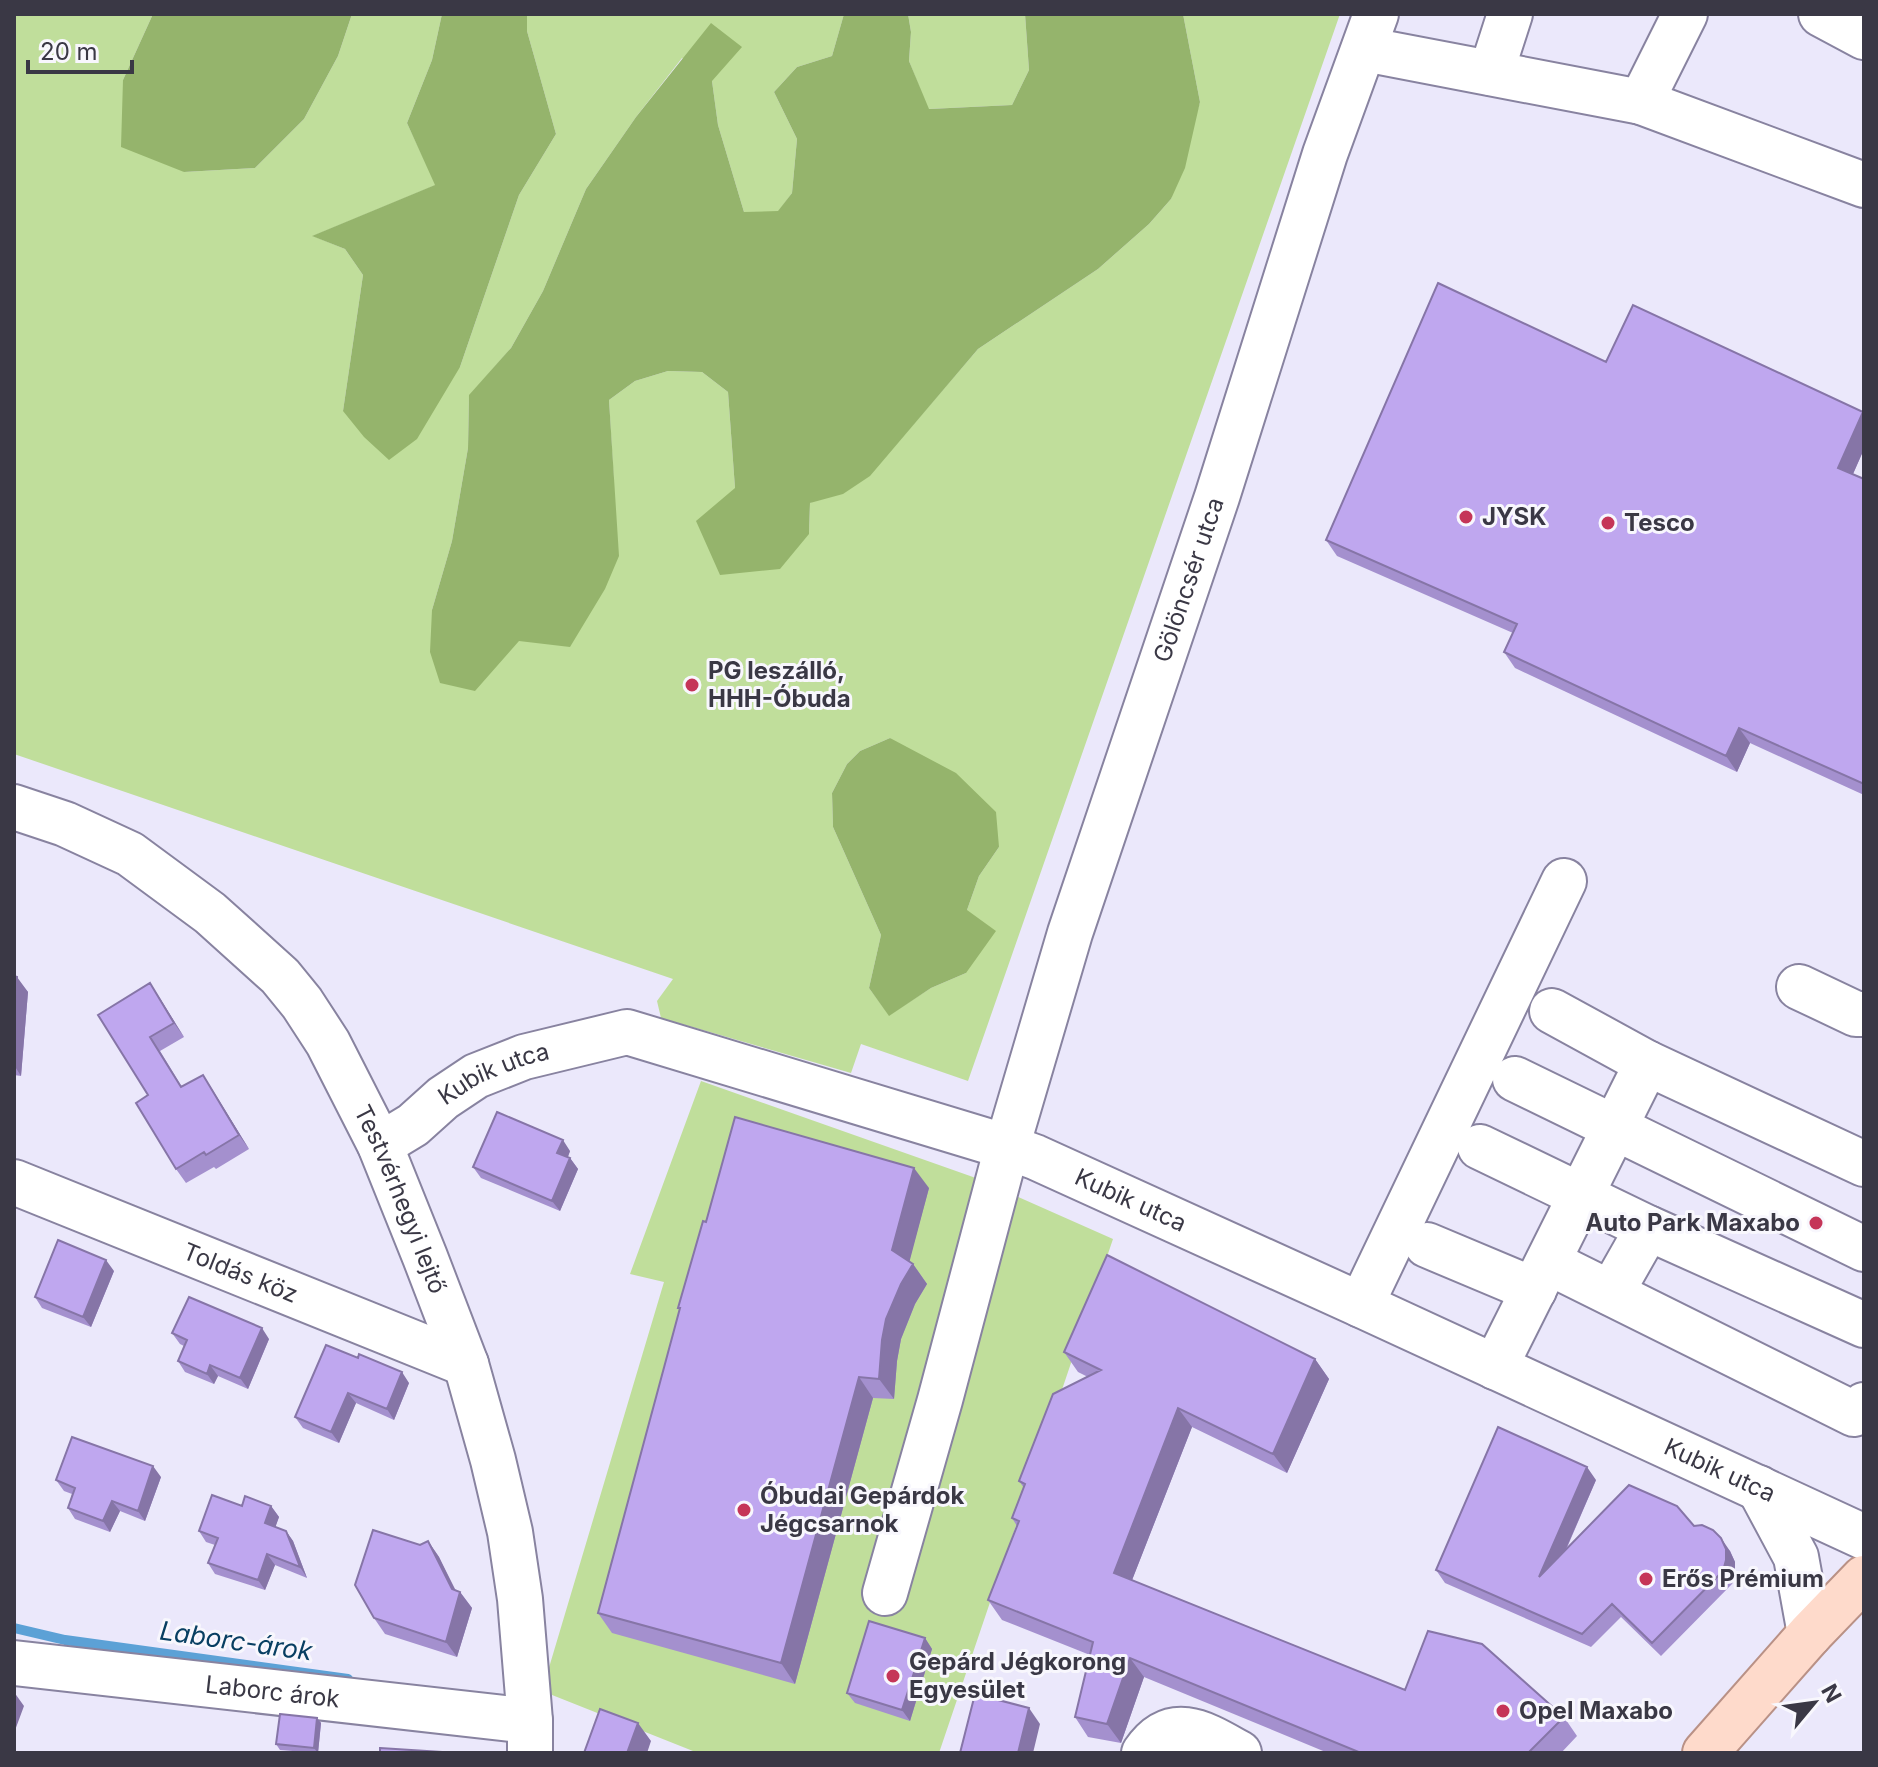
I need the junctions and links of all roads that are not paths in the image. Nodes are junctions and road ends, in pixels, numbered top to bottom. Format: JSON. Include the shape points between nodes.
{"nodes":[{"id":1,"x":1510,"y":14,"type":"edge"},
{"id":2,"x":1685,"y":14,"type":"edge"},
{"id":3,"x":1821,"y":14,"type":"edge"},
{"id":4,"x":1370,"y":32,"type":"edge"},
{"id":5,"x":1864,"y":37,"type":"edge"},
{"id":6,"x":1491,"y":73,"type":"junction"},
{"id":7,"x":1641,"y":102,"type":"junction"},
{"id":8,"x":1864,"y":185,"type":"edge"},
{"id":9,"x":14,"y":807,"type":"edge"},
{"id":10,"x":1564,"y":881,"type":"dead end"},
{"id":11,"x":1799,"y":987,"type":"dead end"},
{"id":12,"x":1552,"y":1011,"type":"dead end"},
{"id":13,"x":1864,"y":1014,"type":"edge"},
{"id":14,"x":1647,"y":1063,"type":"junction"},
{"id":15,"x":1515,"y":1079,"type":"dead end"},
{"id":16,"x":1615,"y":1128,"type":"junction"},
{"id":17,"x":380,"y":1145,"type":"junction"},
{"id":18,"x":1007,"y":1147,"type":"junction"},
{"id":19,"x":1480,"y":1147,"type":"dead end"},
{"id":20,"x":1864,"y":1164,"type":"edge"},
{"id":21,"x":14,"y":1182,"type":"edge"},
{"id":22,"x":1581,"y":1195,"type":"junction"},
{"id":23,"x":1648,"y":1228,"type":"junction"},
{"id":24,"x":1427,"y":1245,"type":"dead end"},
{"id":25,"x":1864,"y":1249,"type":"edge"},
{"id":26,"x":1541,"y":1276,"type":"junction"},
{"id":27,"x":1611,"y":1293,"type":"junction"},
{"id":28,"x":1361,"y":1305,"type":"junction"},
{"id":29,"x":1864,"y":1325,"type":"edge"},
{"id":30,"x":466,"y":1364,"type":"junction"},
{"id":31,"x":1495,"y":1367,"type":"junction"},
{"id":32,"x":1864,"y":1405,"type":"edge"},
{"id":33,"x":1759,"y":1488,"type":"junction"},
{"id":34,"x":1864,"y":1537,"type":"edge"},
{"id":35,"x":1864,"y":1578,"type":"edge"},
{"id":36,"x":885,"y":1593,"type":"dead end"},
{"id":37,"x":1810,"y":1634,"type":"junction"},
{"id":38,"x":14,"y":1663,"type":"edge"},
{"id":39,"x":530,"y":1737,"type":"edge"},
{"id":40,"x":1144,"y":1753,"type":"edge"},
{"id":41,"x":1239,"y":1753,"type":"edge"},
{"id":42,"x":1705,"y":1753,"type":"edge"}],
"edges":[{"from":1,"to":6,"type":"street"},
{"from":2,"to":7,"type":"street"},
{"from":3,"to":5,"type":"street"},
{"from":4,"to":6,"type":"street"},
{"from":4,"to":18,"type":"street","name":"Gölöncsér utca","via":[[1325,154],[1217,497],[1070,933]]},
{"from":6,"to":7,"type":"street"},
{"from":7,"to":8,"type":"street"},
{"from":9,"to":17,"type":"street","name":"Testvérhegyi lejtő","via":[[130,854],[251,949],[302,1003]]},
{"from":10,"to":28,"type":"street"},
{"from":11,"to":13,"type":"street"},
{"from":12,"to":14,"type":"street"},
{"from":14,"to":16,"type":"street"},
{"from":14,"to":20,"type":"street"},
{"from":15,"to":16,"type":"street"},
{"from":16,"to":22,"type":"street"},
{"from":16,"to":25,"type":"street"},
{"from":17,"to":18,"type":"street","name":"Kubik utca","via":[[476,1076],[524,1057],[627,1032]]},
{"from":17,"to":30,"type":"street","name":"Testvérhegyi lejtő"},
{"from":18,"to":28,"type":"street","name":"Kubik utca"},
{"from":18,"to":36,"type":"street","name":"Gölöncsér utca"},
{"from":19,"to":22,"type":"street"},
{"from":21,"to":30,"type":"street","name":"Toldás köz"},
{"from":22,"to":23,"type":"street"},
{"from":22,"to":26,"type":"street"},
{"from":23,"to":27,"type":"street"},
{"from":23,"to":29,"type":"street"},
{"from":24,"to":26,"type":"street"},
{"from":26,"to":27,"type":"street"},
{"from":26,"to":31,"type":"street"},
{"from":27,"to":32,"type":"street","via":[[1854,1414]]},
{"from":28,"to":31,"type":"street","name":"Kubik utca"},
{"from":30,"to":39,"type":"street","name":"Testvérhegyi lejtő","via":[[510,1532]]},
{"from":31,"to":33,"type":"street","name":"Kubik utca"},
{"from":33,"to":34,"type":"street","name":"Kubik utca"},
{"from":33,"to":37,"type":"street","via":[[1796,1557]]},
{"from":35,"to":37,"type":"main road"},
{"from":37,"to":42,"type":"main road"},
{"from":38,"to":39,"type":"street","name":"Laborc árok"},
{"from":40,"to":41,"type":"street","via":[[1165,1732],[1183,1729]]}]}
